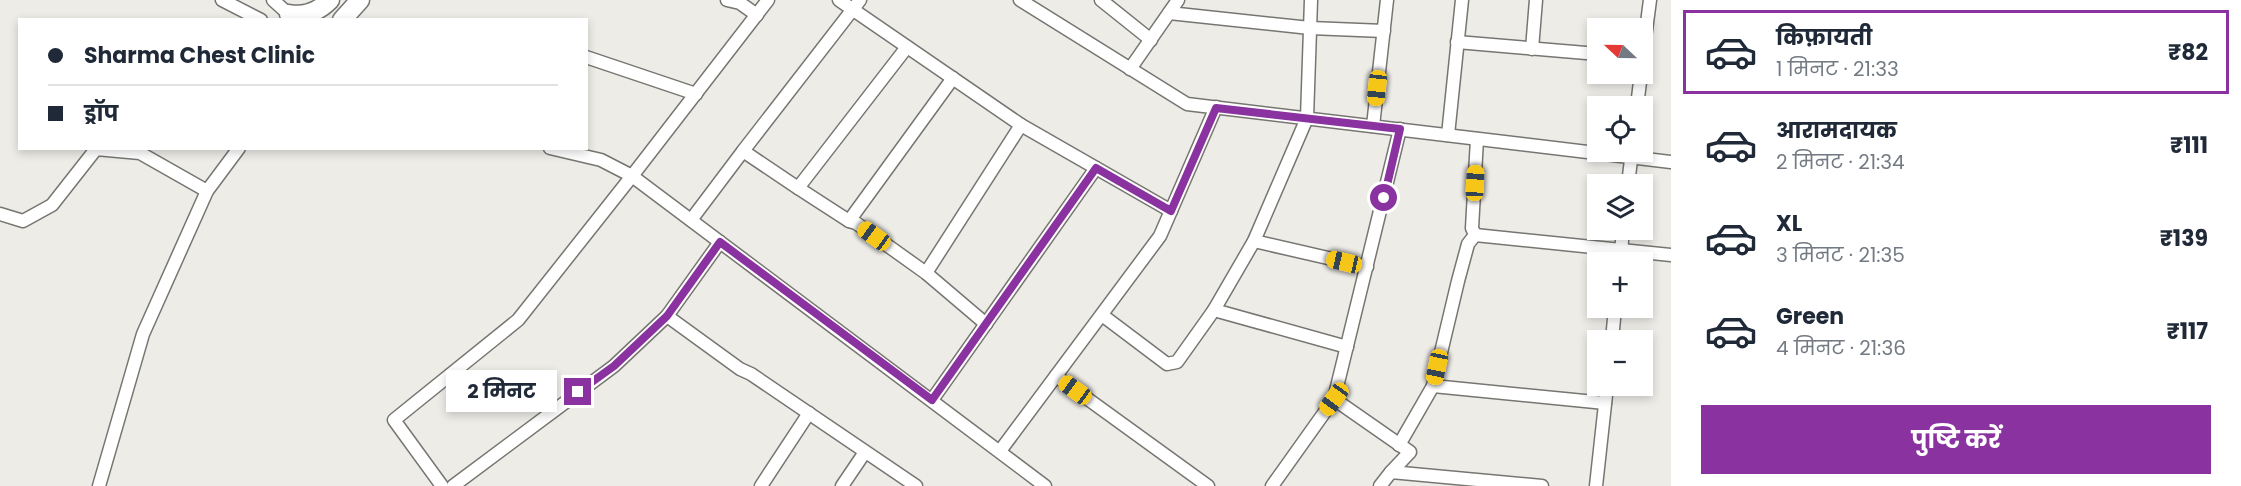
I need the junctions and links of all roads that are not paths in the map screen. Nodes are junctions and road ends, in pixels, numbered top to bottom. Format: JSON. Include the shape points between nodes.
{"nodes":[{"id":1,"x":222,"y":0,"type":"edge"},
{"id":2,"x":273,"y":0,"type":"edge"},
{"id":3,"x":330,"y":0,"type":"edge"},
{"id":4,"x":360,"y":0,"type":"edge"},
{"id":5,"x":727,"y":0,"type":"edge"},
{"id":6,"x":768,"y":0,"type":"edge"},
{"id":7,"x":839,"y":0,"type":"edge"},
{"id":8,"x":1020,"y":0,"type":"edge"},
{"id":9,"x":1101,"y":0,"type":"edge"},
{"id":10,"x":1178,"y":0,"type":"edge"},
{"id":11,"x":1311,"y":0,"type":"edge"},
{"id":12,"x":1387,"y":0,"type":"edge"},
{"id":13,"x":1462,"y":0,"type":"edge"},
{"id":14,"x":1536,"y":0,"type":"edge"},
{"id":15,"x":1650,"y":0,"type":"edge"},
{"id":16,"x":856,"y":4,"type":"edge"},
{"id":17,"x":1169,"y":13,"type":"junction"},
{"id":18,"x":757,"y":15,"type":"junction"},
{"id":19,"x":292,"y":17,"type":"edge"},
{"id":20,"x":257,"y":18,"type":"edge"},
{"id":21,"x":344,"y":18,"type":"edge"},
{"id":22,"x":1648,"y":18,"type":"edge"},
{"id":23,"x":1310,"y":28,"type":"junction"},
{"id":24,"x":1384,"y":31,"type":"junction"},
{"id":25,"x":1150,"y":40,"type":"junction"},
{"id":26,"x":1458,"y":42,"type":"junction"},
{"id":27,"x":907,"y":47,"type":"junction"},
{"id":28,"x":1532,"y":49,"type":"junction"},
{"id":29,"x":1587,"y":53,"type":"edge"},
{"id":30,"x":588,"y":58,"type":"edge"},
{"id":31,"x":1130,"y":69,"type":"junction"},
{"id":32,"x":953,"y":78,"type":"junction"},
{"id":33,"x":696,"y":94,"type":"junction"},
{"id":34,"x":1216,"y":108,"type":"junction"},
{"id":35,"x":1307,"y":118,"type":"junction"},
{"id":36,"x":1022,"y":125,"type":"junction"},
{"id":37,"x":1373,"y":126,"type":"junction"},
{"id":38,"x":1400,"y":129,"type":"junction"},
{"id":39,"x":1448,"y":135,"type":"junction"},
{"id":40,"x":1477,"y":139,"type":"junction"},
{"id":41,"x":95,"y":150,"type":"edge"},
{"id":42,"x":107,"y":150,"type":"edge"},
{"id":43,"x":238,"y":150,"type":"edge"},
{"id":44,"x":558,"y":150,"type":"edge"},
{"id":45,"x":1587,"y":150,"type":"edge"},
{"id":46,"x":743,"y":151,"type":"junction"},
{"id":47,"x":1653,"y":158,"type":"edge"},
{"id":48,"x":1671,"y":162,"type":"edge"},
{"id":49,"x":1096,"y":168,"type":"junction"},
{"id":50,"x":632,"y":177,"type":"junction"},
{"id":51,"x":798,"y":188,"type":"junction"},
{"id":52,"x":207,"y":191,"type":"junction"},
{"id":53,"x":1171,"y":211,"type":"junction"},
{"id":54,"x":0,"y":214,"type":"edge"},
{"id":55,"x":691,"y":220,"type":"junction"},
{"id":56,"x":849,"y":221,"type":"junction"},
{"id":57,"x":1474,"y":235,"type":"junction"},
{"id":58,"x":1254,"y":241,"type":"junction"},
{"id":59,"x":720,"y":242,"type":"junction"},
{"id":60,"x":1592,"y":252,"type":"edge"},
{"id":61,"x":1653,"y":255,"type":"edge"},
{"id":62,"x":1671,"y":255,"type":"edge"},
{"id":63,"x":1367,"y":267,"type":"junction"},
{"id":64,"x":926,"y":273,"type":"junction"},
{"id":65,"x":1214,"y":310,"type":"junction"},
{"id":66,"x":1102,"y":315,"type":"junction"},
{"id":67,"x":667,"y":316,"type":"junction"},
{"id":68,"x":986,"y":324,"type":"junction"},
{"id":69,"x":1347,"y":346,"type":"junction"},
{"id":70,"x":1056,"y":376,"type":"junction"},
{"id":71,"x":1433,"y":386,"type":"junction"},
{"id":72,"x":1606,"y":396,"type":"edge"},
{"id":73,"x":1334,"y":399,"type":"junction"},
{"id":74,"x":932,"y":400,"type":"junction"},
{"id":75,"x":1605,"y":403,"type":"junction"},
{"id":76,"x":808,"y":413,"type":"junction"},
{"id":77,"x":1399,"y":445,"type":"junction"},
{"id":78,"x":1000,"y":451,"type":"junction"},
{"id":79,"x":866,"y":452,"type":"junction"},
{"id":80,"x":1391,"y":472,"type":"junction"},
{"id":81,"x":99,"y":486,"type":"edge"},
{"id":82,"x":442,"y":486,"type":"edge"},
{"id":83,"x":453,"y":486,"type":"edge"},
{"id":84,"x":761,"y":486,"type":"edge"},
{"id":85,"x":842,"y":486,"type":"edge"},
{"id":86,"x":916,"y":486,"type":"edge"},
{"id":87,"x":1045,"y":486,"type":"edge"},
{"id":88,"x":1208,"y":486,"type":"edge"},
{"id":89,"x":1272,"y":486,"type":"edge"},
{"id":90,"x":1380,"y":486,"type":"edge"},
{"id":91,"x":1542,"y":486,"type":"edge"},
{"id":92,"x":1596,"y":486,"type":"edge"}],
"edges":[{"from":1,"to":20,"type":"street"},
{"from":2,"to":19,"type":"street"},
{"from":3,"to":19,"type":"street","via":[[313,12]]},
{"from":4,"to":21,"type":"street"},
{"from":5,"to":18,"type":"street","via":[[740,3]]},
{"from":6,"to":18,"type":"street"},
{"from":7,"to":16,"type":"street"},
{"from":8,"to":31,"type":"street"},
{"from":9,"to":25,"type":"street"},
{"from":10,"to":17,"type":"street"},
{"from":11,"to":23,"type":"street"},
{"from":12,"to":24,"type":"street"},
{"from":13,"to":26,"type":"street"},
{"from":14,"to":28,"type":"street"},
{"from":15,"to":22,"type":"street"},
{"from":16,"to":27,"type":"street"},
{"from":16,"to":46,"type":"street"},
{"from":17,"to":23,"type":"street"},
{"from":17,"to":25,"type":"street"},
{"from":18,"to":33,"type":"street"},
{"from":23,"to":24,"type":"street"},
{"from":23,"to":35,"type":"street"},
{"from":24,"to":37,"type":"street"},
{"from":25,"to":31,"type":"street"},
{"from":26,"to":28,"type":"street"},
{"from":26,"to":39,"type":"street"},
{"from":27,"to":32,"type":"street"},
{"from":27,"to":51,"type":"street"},
{"from":28,"to":29,"type":"street"},
{"from":30,"to":33,"type":"street"},
{"from":31,"to":34,"type":"street","via":[[1187,104]]},
{"from":32,"to":36,"type":"street"},
{"from":32,"to":56,"type":"street"},
{"from":33,"to":50,"type":"street"},
{"from":34,"to":35,"type":"street"},
{"from":34,"to":53,"type":"street"},
{"from":35,"to":37,"type":"street"},
{"from":35,"to":58,"type":"street"},
{"from":36,"to":49,"type":"street"},
{"from":36,"to":64,"type":"street"},
{"from":37,"to":38,"type":"street"},
{"from":38,"to":39,"type":"street"},
{"from":38,"to":63,"type":"street"},
{"from":39,"to":40,"type":"street"},
{"from":40,"to":45,"type":"street"},
{"from":40,"to":57,"type":"street"},
{"from":41,"to":54,"type":"street","via":[[52,205],[22,221]]},
{"from":42,"to":52,"type":"street","via":[[140,153]]},
{"from":43,"to":52,"type":"street"},
{"from":44,"to":50,"type":"street","via":[[601,160]]},
{"from":46,"to":51,"type":"street"},
{"from":46,"to":55,"type":"street"},
{"from":47,"to":48,"type":"street"},
{"from":49,"to":53,"type":"street"},
{"from":49,"to":68,"type":"street"},
{"from":50,"to":55,"type":"street"},
{"from":50,"to":82,"type":"street","via":[[518,320],[394,420]]},
{"from":51,"to":56,"type":"street"},
{"from":52,"to":81,"type":"street","via":[[143,334]]},
{"from":53,"to":66,"type":"street","via":[[1160,236]]},
{"from":55,"to":59,"type":"street"},
{"from":56,"to":64,"type":"street"},
{"from":57,"to":60,"type":"street"},
{"from":57,"to":71,"type":"street","via":[[1468,244]]},
{"from":58,"to":63,"type":"street"},
{"from":58,"to":65,"type":"street"},
{"from":59,"to":67,"type":"street"},
{"from":59,"to":74,"type":"street"},
{"from":61,"to":62,"type":"street"},
{"from":63,"to":69,"type":"street"},
{"from":64,"to":68,"type":"street"},
{"from":65,"to":66,"type":"street","via":[[1173,364],[1167,364]]},
{"from":65,"to":69,"type":"street"},
{"from":66,"to":70,"type":"street"},
{"from":67,"to":76,"type":"street"},
{"from":67,"to":83,"type":"street","via":[[614,366]]},
{"from":68,"to":74,"type":"street"},
{"from":69,"to":73,"type":"street"},
{"from":70,"to":78,"type":"street"},
{"from":70,"to":88,"type":"street"},
{"from":71,"to":75,"type":"street"},
{"from":71,"to":77,"type":"street"},
{"from":72,"to":75,"type":"street"},
{"from":73,"to":77,"type":"street"},
{"from":73,"to":89,"type":"street"},
{"from":74,"to":78,"type":"street"},
{"from":75,"to":92,"type":"street"},
{"from":76,"to":79,"type":"street"},
{"from":76,"to":84,"type":"street"},
{"from":77,"to":80,"type":"street","via":[[1410,452]]},
{"from":78,"to":87,"type":"street"},
{"from":79,"to":85,"type":"street"},
{"from":79,"to":86,"type":"street"},
{"from":80,"to":90,"type":"street"},
{"from":80,"to":91,"type":"street"}]}
